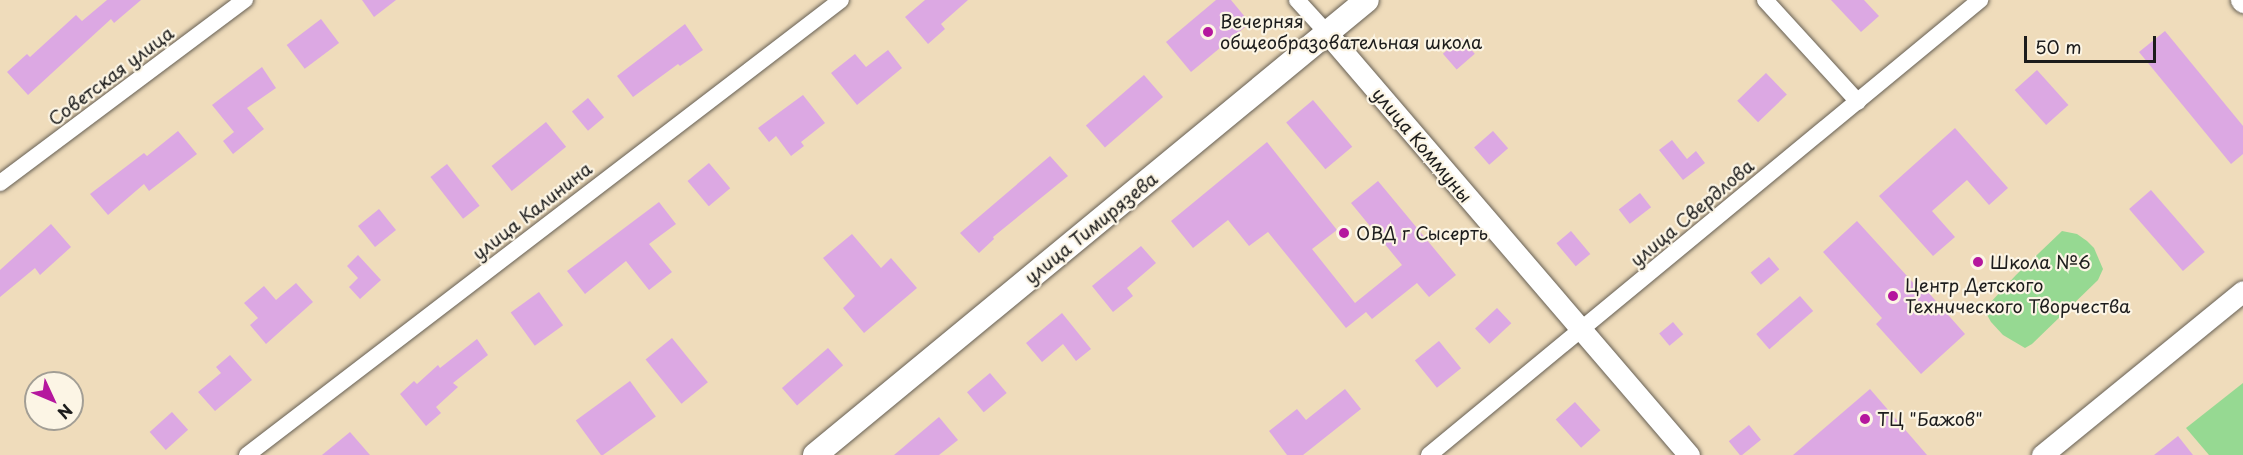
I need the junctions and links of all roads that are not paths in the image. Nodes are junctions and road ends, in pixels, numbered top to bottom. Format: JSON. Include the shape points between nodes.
{"nodes":[{"id":1,"x":245,"y":0,"type":"edge"},
{"id":2,"x":841,"y":0,"type":"edge"},
{"id":3,"x":1297,"y":0,"type":"edge"},
{"id":4,"x":1367,"y":0,"type":"edge"},
{"id":5,"x":1765,"y":0,"type":"edge"},
{"id":6,"x":1980,"y":0,"type":"edge"},
{"id":7,"x":1327,"y":33,"type":"junction"},
{"id":8,"x":1858,"y":102,"type":"junction"},
{"id":9,"x":0,"y":183,"type":"edge"},
{"id":10,"x":2243,"y":291,"type":"edge"},
{"id":11,"x":1579,"y":330,"type":"junction"},
{"id":12,"x":247,"y":455,"type":"edge"},
{"id":13,"x":815,"y":455,"type":"edge"},
{"id":14,"x":1429,"y":455,"type":"edge"},
{"id":15,"x":1689,"y":455,"type":"edge"},
{"id":16,"x":2042,"y":455,"type":"edge"}],
"edges":[{"from":1,"to":9,"type":"street","name":"Советская улица"},
{"from":2,"to":12,"type":"street","name":"улица Калинина"},
{"from":3,"to":7,"type":"street","name":"улица Коммуны"},
{"from":4,"to":7,"type":"main road","name":"улица Тимирязева"},
{"from":5,"to":8,"type":"street"},
{"from":6,"to":8,"type":"street","name":"улица Свердлова"},
{"from":7,"to":11,"type":"street","name":"улица Коммуны"},
{"from":7,"to":13,"type":"main road","name":"улица Тимирязева"},
{"from":8,"to":11,"type":"street","name":"улица Свердлова"},
{"from":10,"to":16,"type":"street"},
{"from":11,"to":14,"type":"street","name":"улица Свердлова"},
{"from":11,"to":15,"type":"street","name":"улица Коммуны"}]}
